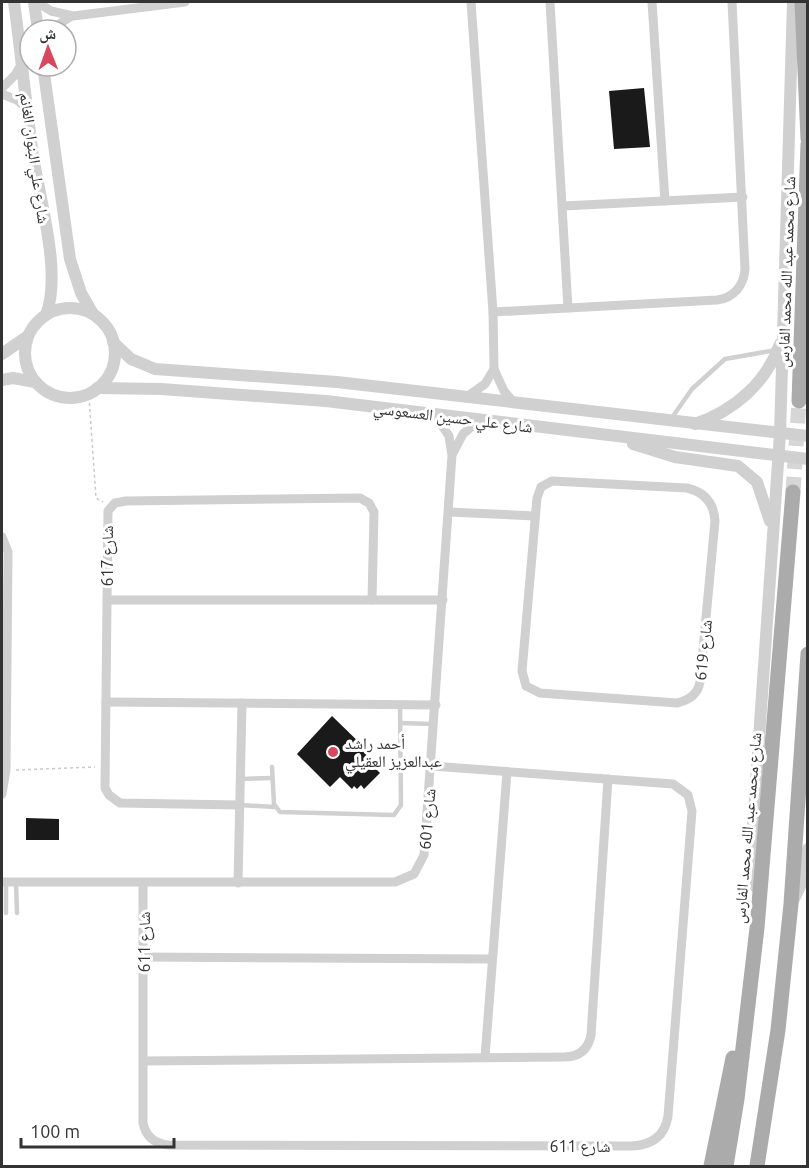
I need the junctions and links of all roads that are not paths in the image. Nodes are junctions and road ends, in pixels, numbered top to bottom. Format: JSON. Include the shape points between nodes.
{"nodes":[{"id":1,"x":14,"y":2,"type":"edge"},
{"id":2,"x":35,"y":2,"type":"edge"},
{"id":3,"x":185,"y":2,"type":"edge"},
{"id":4,"x":471,"y":2,"type":"edge"},
{"id":5,"x":550,"y":2,"type":"edge"},
{"id":6,"x":652,"y":2,"type":"edge"},
{"id":7,"x":732,"y":2,"type":"edge"},
{"id":8,"x":793,"y":2,"type":"edge"},
{"id":9,"x":802,"y":2,"type":"edge"},
{"id":10,"x":73,"y":16,"type":"junction"},
{"id":11,"x":37,"y":18,"type":"edge"},
{"id":12,"x":70,"y":18,"type":"edge"},
{"id":13,"x":18,"y":32,"type":"edge"},
{"id":14,"x":18,"y":70,"type":"edge"},
{"id":15,"x":24,"y":78,"type":"edge"},
{"id":16,"x":45,"y":78,"type":"edge"},
{"id":17,"x":2,"y":88,"type":"edge"},
{"id":18,"x":2,"y":94,"type":"edge"},
{"id":19,"x":27,"y":109,"type":"junction"},
{"id":20,"x":807,"y":141,"type":"edge"},
{"id":21,"x":743,"y":197,"type":"junction"},
{"id":22,"x":665,"y":201,"type":"junction"},
{"id":23,"x":563,"y":206,"type":"junction"},
{"id":24,"x":568,"y":308,"type":"junction"},
{"id":25,"x":493,"y":312,"type":"junction"},
{"id":26,"x":93,"y":314,"type":"junction"},
{"id":27,"x":46,"y":315,"type":"junction"},
{"id":28,"x":28,"y":336,"type":"junction"},
{"id":29,"x":113,"y":342,"type":"junction"},
{"id":30,"x":781,"y":344,"type":"junction"},
{"id":31,"x":2,"y":354,"type":"edge"},
{"id":32,"x":494,"y":369,"type":"junction"},
{"id":33,"x":2,"y":380,"type":"edge"},
{"id":34,"x":35,"y":382,"type":"junction"},
{"id":35,"x":93,"y":391,"type":"junction"},
{"id":36,"x":463,"y":398,"type":"junction"},
{"id":37,"x":799,"y":401,"type":"tunnel mouth"},
{"id":38,"x":515,"y":404,"type":"junction"},
{"id":39,"x":435,"y":415,"type":"junction"},
{"id":40,"x":479,"y":420,"type":"junction"},
{"id":41,"x":669,"y":422,"type":"junction"},
{"id":42,"x":693,"y":424,"type":"junction"},
{"id":43,"x":780,"y":434,"type":"junction"},
{"id":44,"x":807,"y":436,"type":"edge"},
{"id":45,"x":621,"y":439,"type":"junction"},
{"id":46,"x":452,"y":455,"type":"junction"},
{"id":47,"x":778,"y":456,"type":"junction"},
{"id":48,"x":807,"y":459,"type":"edge"},
{"id":49,"x":793,"y":492,"type":"tunnel mouth"},
{"id":50,"x":449,"y":512,"type":"junction"},
{"id":51,"x":535,"y":516,"type":"junction"},
{"id":52,"x":773,"y":533,"type":"junction"},
{"id":53,"x":2,"y":537,"type":"edge"},
{"id":54,"x":107,"y":600,"type":"junction"},
{"id":55,"x":372,"y":600,"type":"junction"},
{"id":56,"x":443,"y":600,"type":"junction"},
{"id":57,"x":4,"y":632,"type":"edge"},
{"id":58,"x":807,"y":654,"type":"edge"},
{"id":59,"x":4,"y":702,"type":"edge"},
{"id":60,"x":106,"y":702,"type":"junction"},
{"id":61,"x":242,"y":703,"type":"junction"},
{"id":62,"x":399,"y":705,"type":"junction"},
{"id":63,"x":436,"y":705,"type":"junction"},
{"id":64,"x":400,"y":723,"type":"junction"},
{"id":65,"x":435,"y":724,"type":"junction"},
{"id":66,"x":272,"y":766,"type":"dead end"},
{"id":67,"x":432,"y":766,"type":"junction"},
{"id":68,"x":507,"y":772,"type":"junction"},
{"id":69,"x":272,"y":778,"type":"junction"},
{"id":70,"x":239,"y":779,"type":"junction"},
{"id":71,"x":608,"y":779,"type":"junction"},
{"id":72,"x":2,"y":794,"type":"edge"},
{"id":73,"x":239,"y":805,"type":"junction"},
{"id":74,"x":275,"y":807,"type":"junction"},
{"id":75,"x":807,"y":849,"type":"edge"},
{"id":76,"x":4,"y":882,"type":"edge"},
{"id":77,"x":16,"y":882,"type":"junction"},
{"id":78,"x":143,"y":883,"type":"junction"},
{"id":79,"x":238,"y":883,"type":"junction"},
{"id":80,"x":759,"y":901,"type":"junction"},
{"id":81,"x":791,"y":904,"type":"junction"},
{"id":82,"x":6,"y":913,"type":"dead end"},
{"id":83,"x":17,"y":913,"type":"dead end"},
{"id":84,"x":144,"y":957,"type":"junction"},
{"id":85,"x":492,"y":959,"type":"junction"},
{"id":86,"x":747,"y":999,"type":"junction"},
{"id":87,"x":485,"y":1057,"type":"junction"},
{"id":88,"x":144,"y":1061,"type":"junction"},
{"id":89,"x":711,"y":1167,"type":"edge"},
{"id":90,"x":726,"y":1167,"type":"edge"},
{"id":91,"x":757,"y":1167,"type":"edge"}],
"edges":[{"from":1,"to":13,"type":"street","name":"شارع علي البنوان الغانم"},
{"from":2,"to":10,"type":"street"},
{"from":2,"to":11,"type":"street"},
{"from":3,"to":10,"type":"street"},
{"from":4,"to":25,"type":"street"},
{"from":5,"to":23,"type":"street"},
{"from":6,"to":22,"type":"street"},
{"from":7,"to":21,"type":"street"},
{"from":8,"to":30,"type":"street"},
{"from":9,"to":20,"type":"main road","name":"شارع محمد عبد الله محمد الفارس"},
{"from":10,"to":12,"type":"street"},
{"from":14,"to":17,"type":"street"},
{"from":15,"to":19,"type":"street","name":"شارع علي البنوان الغانم"},
{"from":16,"to":26,"type":"street","name":"شارع علي البنوان الغانم","via":[[70,259]]},
{"from":18,"to":19,"type":"street"},
{"from":19,"to":27,"type":"street","name":"شارع علي البنوان الغانم","via":[[52,279]]},
{"from":20,"to":37,"type":"main road","name":"شارع محمد عبد الله محمد الفارس"},
{"from":21,"to":22,"type":"street"},
{"from":21,"to":24,"type":"street","via":[[745,274],[733,294],[717,300]]},
{"from":22,"to":23,"type":"street"},
{"from":23,"to":24,"type":"street"},
{"from":24,"to":25,"type":"street"},
{"from":25,"to":32,"type":"street"},
{"from":26,"to":27,"type":"street","via":[[74,308]]},
{"from":26,"to":29,"type":"street","via":[[106,326]]},
{"from":27,"to":28,"type":"street"},
{"from":28,"to":31,"type":"street"},
{"from":28,"to":34,"type":"street","via":[[25,355]]},
{"from":29,"to":35,"type":"street","via":[[110,372]]},
{"from":29,"to":36,"type":"street","name":"شارع علي حسين العسعوسي","via":[[131,359],[155,369],[337,382]]},
{"from":30,"to":41,"type":"lane","via":[[725,359],[692,389]]},
{"from":30,"to":42,"type":"street","via":[[758,383],[740,401]]},
{"from":30,"to":43,"type":"street"},
{"from":32,"to":36,"type":"street","via":[[485,384]]},
{"from":32,"to":38,"type":"street","via":[[504,392]]},
{"from":33,"to":34,"type":"street"},
{"from":34,"to":35,"type":"street","via":[[60,396]]},
{"from":35,"to":39,"type":"street","name":"شارع علي حسين العسعوسي","via":[[140,388],[271,396]]},
{"from":36,"to":38,"type":"street","name":"شارع علي حسين العسعوسي"},
{"from":38,"to":41,"type":"street","name":"شارع علي حسين العسعوسي"},
{"from":39,"to":40,"type":"street","name":"شارع علي حسين العسعوسي"},
{"from":39,"to":46,"type":"street","name":"شارع 601","via":[[449,436]]},
{"from":40,"to":45,"type":"street","name":"شارع علي حسين العسعوسي"},
{"from":40,"to":46,"type":"street","via":[[463,435]]},
{"from":41,"to":42,"type":"street","name":"شارع علي حسين العسعوسي"},
{"from":42,"to":43,"type":"street","name":"شارع علي حسين العسعوسي"},
{"from":43,"to":44,"type":"street","name":"شارع علي حسين العسعوسي"},
{"from":43,"to":47,"type":"street"},
{"from":45,"to":47,"type":"street","name":"شارع علي حسين العسعوسي"},
{"from":45,"to":52,"type":"street","via":[[661,454],[730,463],[746,470],[762,489]]},
{"from":46,"to":50,"type":"street","name":"شارع 601"},
{"from":47,"to":48,"type":"street","name":"شارع علي حسين العسعوسي"},
{"from":47,"to":52,"type":"street"},
{"from":49,"to":80,"type":"main road","name":"شارع محمد عبد الله محمد الفارس"},
{"from":50,"to":51,"type":"street"},
{"from":50,"to":56,"type":"street","name":"شارع 601"},
{"from":51,"to":51,"type":"street","name":"شارع 619","via":[[522,671],[526,686],[540,693],[677,703],[695,694],[700,682],[715,520],[707,498],[687,488],[552,481],[538,492]]},
{"from":52,"to":80,"type":"street","via":[[753,825]]},
{"from":53,"to":57,"type":"street","via":[[8,552]]},
{"from":54,"to":55,"type":"street"},
{"from":54,"to":55,"type":"street","name":"شارع 617","via":[[107,520],[111,507],[126,501],[360,498],[374,512]]},
{"from":54,"to":60,"type":"street","name":"شارع 617"},
{"from":55,"to":56,"type":"street"},
{"from":56,"to":63,"type":"street","name":"شارع 601"},
{"from":57,"to":59,"type":"street"},
{"from":58,"to":81,"type":"main road"},
{"from":59,"to":72,"type":"street","via":[[6,770]]},
{"from":60,"to":61,"type":"street"},
{"from":60,"to":73,"type":"street","name":"شارع 617","via":[[105,788],[114,800]]},
{"from":61,"to":62,"type":"street"},
{"from":61,"to":70,"type":"street"},
{"from":62,"to":63,"type":"street"},
{"from":62,"to":64,"type":"lane"},
{"from":63,"to":65,"type":"street","name":"شارع 601"},
{"from":64,"to":65,"type":"lane"},
{"from":64,"to":74,"type":"lane","via":[[401,805],[397,813],[288,814]]},
{"from":65,"to":67,"type":"street","name":"شارع 601"},
{"from":66,"to":69,"type":"lane"},
{"from":67,"to":68,"type":"street","name":"شارع 611"},
{"from":67,"to":79,"type":"street","name":"شارع 601","via":[[423,861],[410,877],[394,882]]},
{"from":68,"to":71,"type":"street","name":"شارع 611"},
{"from":68,"to":85,"type":"street"},
{"from":69,"to":70,"type":"lane"},
{"from":69,"to":74,"type":"lane"},
{"from":70,"to":73,"type":"street"},
{"from":71,"to":87,"type":"street","via":[[588,1044],[582,1052],[569,1057]]},
{"from":71,"to":88,"type":"street","name":"شارع 611","via":[[673,784],[685,791],[692,806],[668,1116],[664,1130],[654,1141],[632,1146],[164,1144],[150,1138],[145,1129]]},
{"from":73,"to":74,"type":"lane"},
{"from":73,"to":79,"type":"street"},
{"from":75,"to":81,"type":"street","via":[[804,878]]},
{"from":76,"to":77,"type":"street","name":"شارع 601"},
{"from":76,"to":82,"type":"lane"},
{"from":77,"to":78,"type":"street","name":"شارع 601"},
{"from":77,"to":83,"type":"lane"},
{"from":78,"to":79,"type":"street","name":"شارع 601"},
{"from":78,"to":84,"type":"street","name":"شارع 611"},
{"from":80,"to":86,"type":"main road","name":"شارع محمد عبد الله محمد الفارس"},
{"from":81,"to":91,"type":"main road","via":[[778,1030]]},
{"from":84,"to":85,"type":"street"},
{"from":84,"to":88,"type":"street","name":"شارع 611"},
{"from":85,"to":87,"type":"street"},
{"from":86,"to":89,"type":"main road"},
{"from":86,"to":90,"type":"main road","name":"شارع محمد عبد الله محمد الفارس"},
{"from":87,"to":88,"type":"street"}]}
